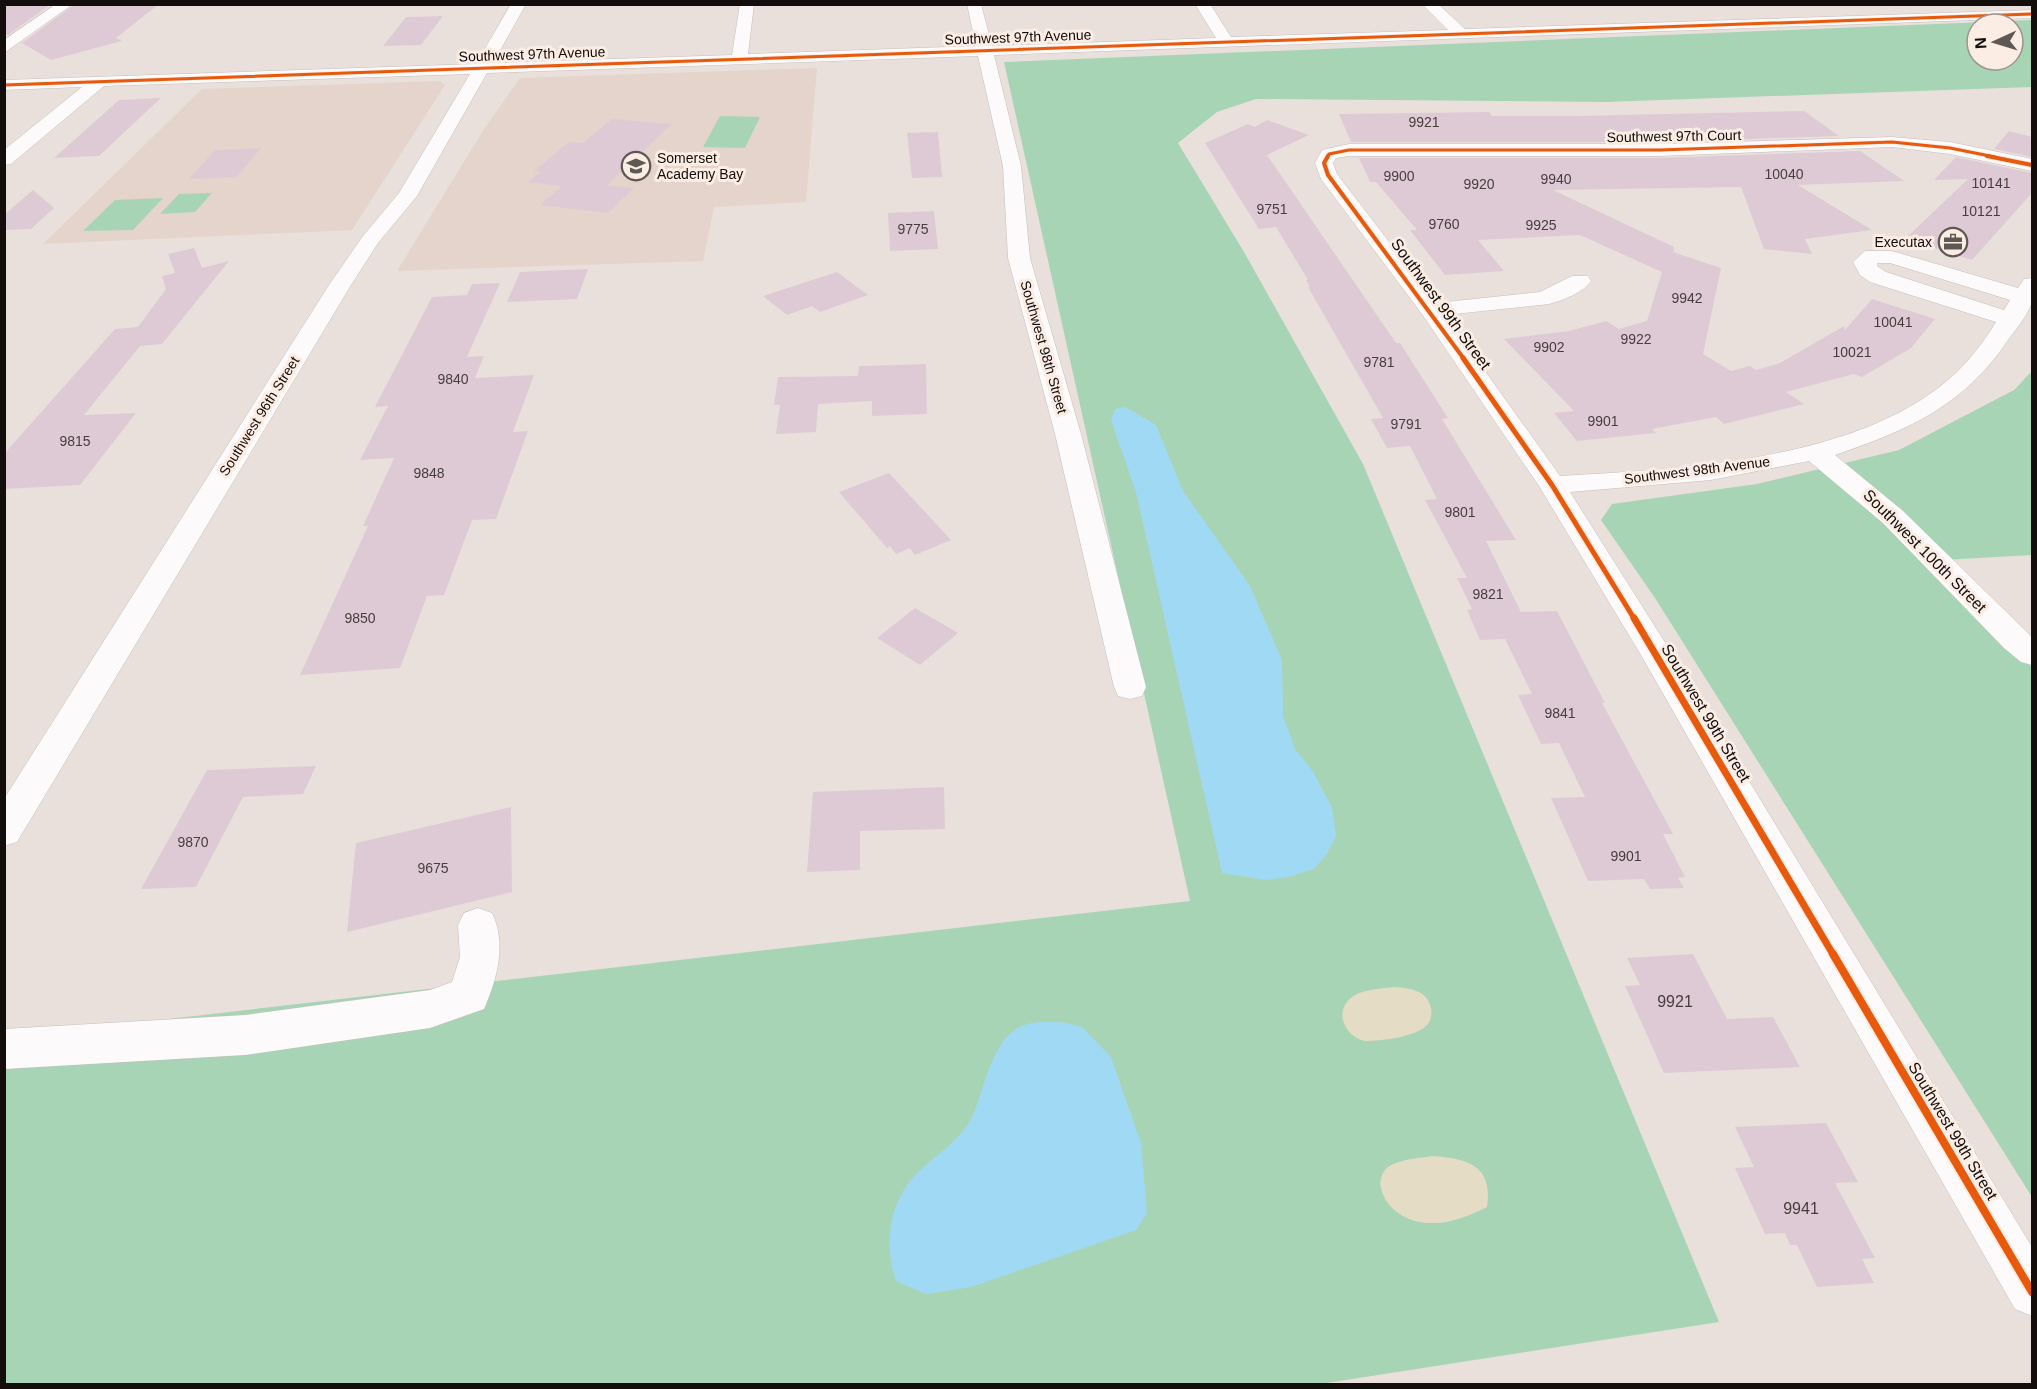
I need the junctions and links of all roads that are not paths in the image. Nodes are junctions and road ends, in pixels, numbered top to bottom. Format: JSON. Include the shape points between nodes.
{"nodes":[{"id":1,"x":66,"y":4,"type":"edge"},
{"id":2,"x":519,"y":4,"type":"edge"},
{"id":3,"x":747,"y":4,"type":"edge"},
{"id":4,"x":974,"y":4,"type":"edge"},
{"id":5,"x":1202,"y":4,"type":"edge"},
{"id":6,"x":1429,"y":4,"type":"edge"},
{"id":7,"x":1701,"y":9,"type":"dead end"},
{"id":8,"x":2032,"y":14,"type":"edge"},
{"id":9,"x":1725,"y":24,"type":"junction"},
{"id":10,"x":1461,"y":34,"type":"junction"},
{"id":11,"x":1226,"y":42,"type":"junction"},
{"id":12,"x":4,"y":48,"type":"edge"},
{"id":13,"x":986,"y":50,"type":"junction"},
{"id":14,"x":739,"y":59,"type":"junction"},
{"id":15,"x":483,"y":68,"type":"junction"},
{"id":16,"x":99,"y":82,"type":"junction"},
{"id":17,"x":4,"y":85,"type":"edge"},
{"id":18,"x":4,"y":160,"type":"edge"},
{"id":19,"x":2032,"y":165,"type":"edge"},
{"id":20,"x":1325,"y":168,"type":"joint"},
{"id":21,"x":1580,"y":281,"type":"dead end"},
{"id":22,"x":2028,"y":291,"type":"edge"},
{"id":23,"x":1430,"y":310,"type":"junction"},
{"id":24,"x":2010,"y":319,"type":"junction"},
{"id":25,"x":1814,"y":452,"type":"junction"},
{"id":26,"x":1552,"y":485,"type":"junction"},
{"id":27,"x":2032,"y":654,"type":"edge"},
{"id":28,"x":1130,"y":687,"type":"dead end"},
{"id":29,"x":4,"y":831,"type":"edge"},
{"id":30,"x":478,"y":925,"type":"dead end"},
{"id":31,"x":4,"y":1049,"type":"edge"},
{"id":32,"x":2032,"y":1292,"type":"edge"}],
"edges":[{"from":1,"to":12,"type":"street"},
{"from":2,"to":15,"type":"street","name":"Southwest 96th Street"},
{"from":3,"to":14,"type":"street"},
{"from":4,"to":13,"type":"street","name":"Southwest 98th Street"},
{"from":5,"to":11,"type":"street"},
{"from":6,"to":10,"type":"street"},
{"from":7,"to":9,"type":"street"},
{"from":8,"to":9,"type":"street","name":"Southwest 97th Avenue"},
{"from":9,"to":10,"type":"street","name":"Southwest 97th Avenue"},
{"from":10,"to":11,"type":"street","name":"Southwest 97th Avenue"},
{"from":11,"to":13,"type":"street","name":"Southwest 97th Avenue"},
{"from":13,"to":14,"type":"street","name":"Southwest 97th Avenue"},
{"from":13,"to":28,"type":"street","name":"Southwest 98th Street","via":[[1012,166],[1019,258],[1068,434]]},
{"from":14,"to":15,"type":"street","name":"Southwest 97th Avenue"},
{"from":15,"to":16,"type":"street","name":"Southwest 97th Avenue"},
{"from":15,"to":29,"type":"street","name":"Southwest 96th Street","via":[[407,196],[339,285]]},
{"from":16,"to":17,"type":"street","name":"Southwest 97th Avenue"},
{"from":16,"to":18,"type":"street"},
{"from":19,"to":20,"type":"street","name":"Southwest 97th Court","via":[[1950,148],[1874,142],[1660,150],[1349,150],[1329,154]]},
{"from":20,"to":23,"type":"street","name":"Southwest 99th Street"},
{"from":21,"to":23,"type":"street","via":[[1541,299]]},
{"from":22,"to":24,"type":"street","name":"Southwest 98th Avenue"},
{"from":22,"to":24,"type":"street","name":"Southwest 98th Avenue","via":[[1892,257],[1873,256],[1864,262],[1878,277]]},
{"from":23,"to":26,"type":"street","name":"Southwest 99th Street"},
{"from":24,"to":25,"type":"street","name":"Southwest 98th Avenue","via":[[1990,352],[1962,381],[1919,412]]},
{"from":25,"to":26,"type":"street","name":"Southwest 98th Avenue","via":[[1734,469]]},
{"from":25,"to":27,"type":"street","name":"Southwest 100th Street","via":[[1875,501]]},
{"from":26,"to":32,"type":"street","name":"Southwest 99th Street","via":[[1659,659]]},
{"from":30,"to":31,"type":"street","via":[[480,957],[469,996],[430,1009],[245,1035]]}]}
